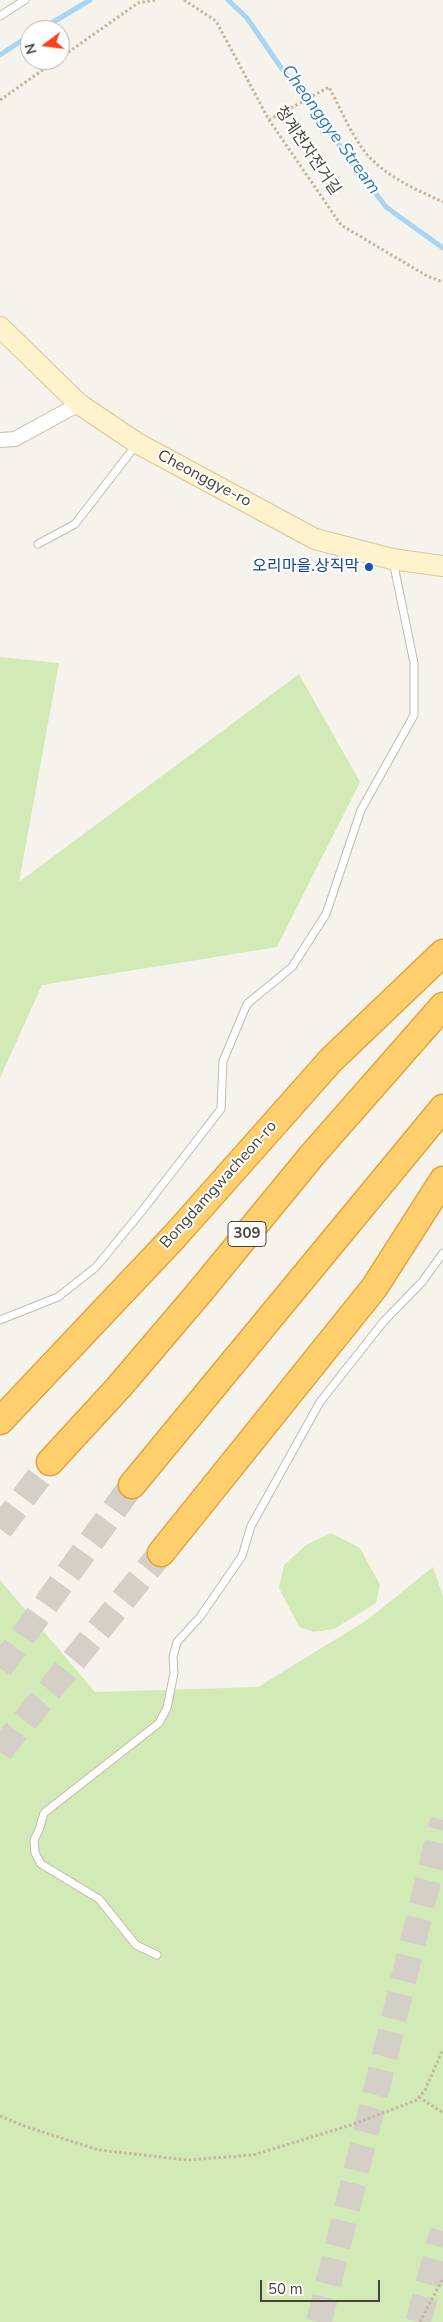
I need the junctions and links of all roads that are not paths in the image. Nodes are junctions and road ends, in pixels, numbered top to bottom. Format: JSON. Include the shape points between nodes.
{"nodes":[{"id":1,"x":25,"y":0,"type":"edge"},
{"id":2,"x":0,"y":16,"type":"edge"},
{"id":3,"x":0,"y":326,"type":"edge"},
{"id":4,"x":79,"y":404,"type":"junction"},
{"id":5,"x":0,"y":440,"type":"edge"},
{"id":6,"x":137,"y":443,"type":"junction"},
{"id":7,"x":38,"y":544,"type":"dead end"},
{"id":8,"x":392,"y":559,"type":"junction"},
{"id":9,"x":443,"y":566,"type":"edge"},
{"id":10,"x":443,"y":953,"type":"edge"},
{"id":11,"x":443,"y":1006,"type":"edge"},
{"id":12,"x":443,"y":1108,"type":"edge"},
{"id":13,"x":443,"y":1180,"type":"edge"},
{"id":14,"x":443,"y":1253,"type":"edge"},
{"id":15,"x":0,"y":1320,"type":"edge"},
{"id":16,"x":0,"y":1421,"type":"edge"},
{"id":17,"x":50,"y":1462,"type":"tunnel mouth"},
{"id":18,"x":132,"y":1484,"type":"tunnel mouth"},
{"id":19,"x":161,"y":1553,"type":"tunnel mouth"},
{"id":20,"x":157,"y":1955,"type":"dead end"}],
"edges":[{"from":1,"to":2,"type":"lane"},
{"from":3,"to":4,"type":"street","name":"Cheonggye-ro"},
{"from":4,"to":5,"type":"street","via":[[15,439]]},
{"from":4,"to":6,"type":"street","name":"Cheonggye-ro"},
{"from":6,"to":7,"type":"lane","via":[[75,524]]},
{"from":6,"to":8,"type":"street","name":"Cheonggye-ro","via":[[315,539]]},
{"from":8,"to":9,"type":"street","name":"Cheonggye-ro"},
{"from":8,"to":15,"type":"lane","via":[[414,663],[414,715],[361,810],[326,914],[292,966],[248,1004],[223,1061],[221,1109],[142,1211],[96,1267],[58,1297]]},
{"from":10,"to":16,"type":"highway","name":"Bongdamgwacheon-ro","via":[[331,1060],[174,1237]]},
{"from":11,"to":17,"type":"highway","number":"309","via":[[313,1154],[120,1387]]},
{"from":12,"to":18,"type":"highway"},
{"from":13,"to":19,"type":"highway","via":[[374,1288]]},
{"from":14,"to":20,"type":"lane","via":[[320,1402],[251,1526],[242,1556],[200,1617],[177,1642],[168,1708],[159,1723],[44,1813],[34,1840],[35,1853],[41,1864],[99,1899],[136,1945]]}]}
